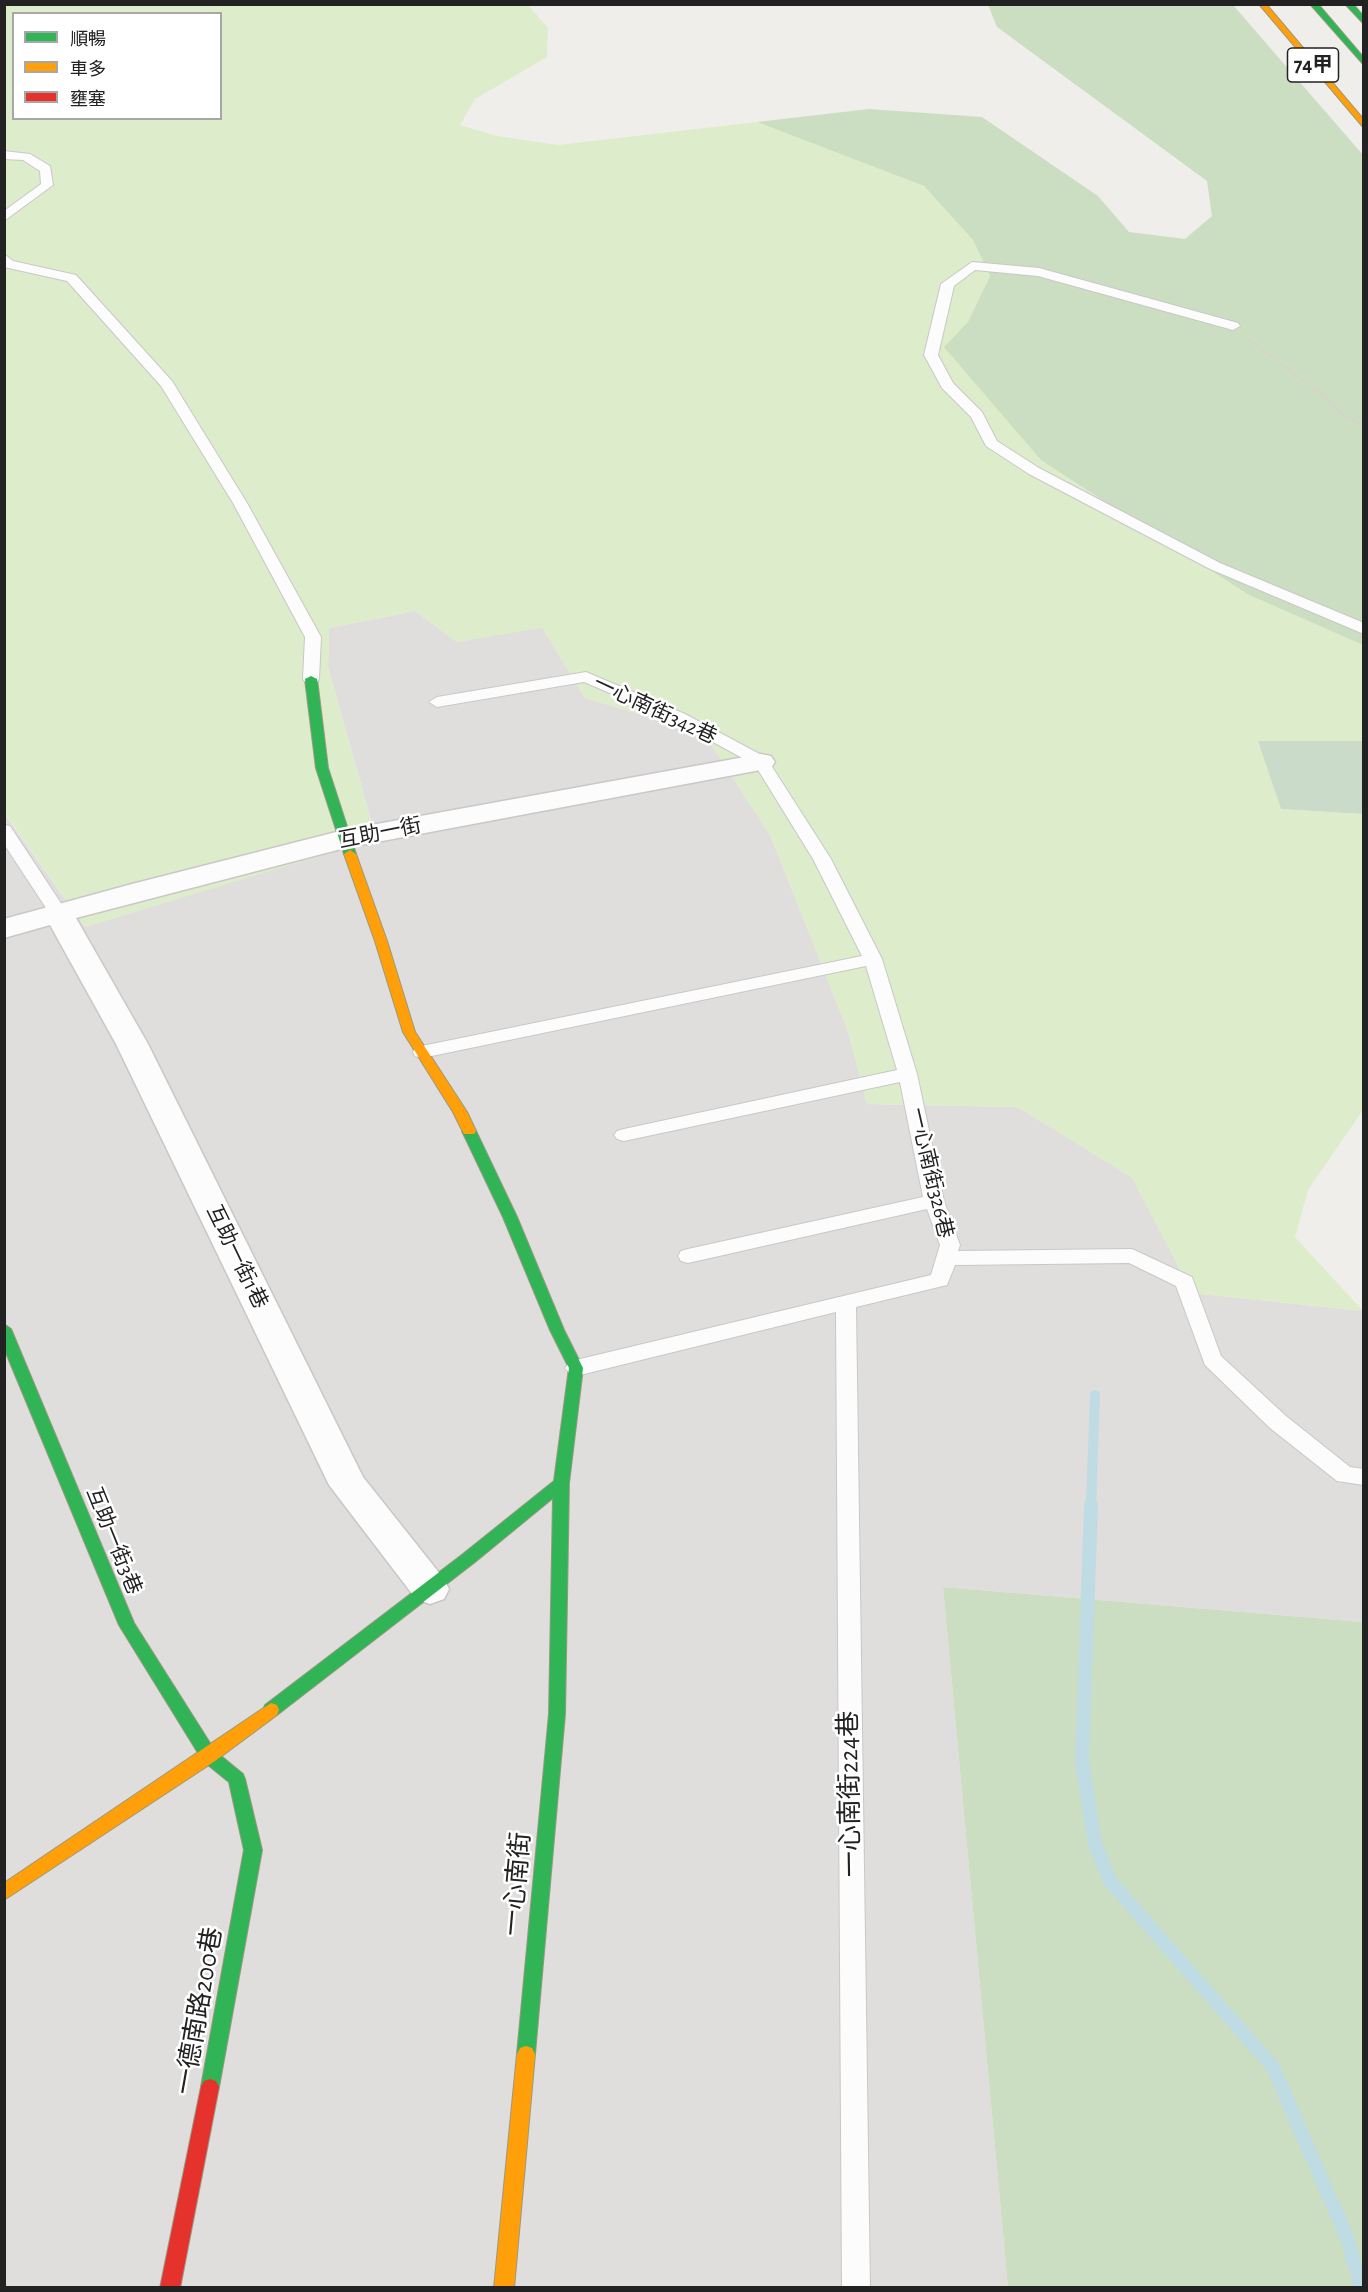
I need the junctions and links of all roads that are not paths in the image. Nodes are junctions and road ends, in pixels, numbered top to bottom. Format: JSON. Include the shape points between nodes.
{"nodes":[{"id":1,"x":1262,"y":4,"type":"edge"},
{"id":2,"x":1313,"y":4,"type":"edge"},
{"id":3,"x":1348,"y":4,"type":"edge"},
{"id":4,"x":1364,"y":22,"type":"edge"},
{"id":5,"x":1364,"y":63,"type":"edge"},
{"id":6,"x":1364,"y":126,"type":"edge"},
{"id":7,"x":4,"y":155,"type":"edge"},
{"id":8,"x":4,"y":218,"type":"edge"},
{"id":9,"x":4,"y":258,"type":"edge"},
{"id":10,"x":1233,"y":326,"type":"road end"},
{"id":11,"x":1364,"y":629,"type":"edge"},
{"id":12,"x":311,"y":679,"type":"joint"},
{"id":13,"x":438,"y":702,"type":"dead end"},
{"id":14,"x":761,"y":762,"type":"junction"},
{"id":15,"x":4,"y":830,"type":"edge"},
{"id":16,"x":344,"y":839,"type":"junction"},
{"id":17,"x":59,"y":914,"type":"junction"},
{"id":18,"x":4,"y":929,"type":"edge"},
{"id":19,"x":873,"y":959,"type":"junction"},
{"id":20,"x":422,"y":1052,"type":"junction"},
{"id":21,"x":908,"y":1074,"type":"junction"},
{"id":22,"x":624,"y":1135,"type":"dead end"},
{"id":23,"x":934,"y":1201,"type":"junction"},
{"id":24,"x":688,"y":1257,"type":"dead end"},
{"id":25,"x":946,"y":1258,"type":"junction"},
{"id":26,"x":846,"y":1301,"type":"junction"},
{"id":27,"x":4,"y":1329,"type":"edge"},
{"id":28,"x":576,"y":1368,"type":"junction"},
{"id":29,"x":1364,"y":1477,"type":"edge"},
{"id":30,"x":561,"y":1483,"type":"junction"},
{"id":31,"x":430,"y":1589,"type":"junction"},
{"id":32,"x":208,"y":1756,"type":"junction"},
{"id":33,"x":4,"y":1893,"type":"edge"},
{"id":34,"x":170,"y":2288,"type":"edge"},
{"id":35,"x":504,"y":2288,"type":"edge"},
{"id":36,"x":856,"y":2288,"type":"edge"}],
"edges":[{"from":1,"to":6,"type":"street","number":"74甲"},
{"from":2,"to":5,"type":"street","number":"74甲"},
{"from":3,"to":4,"type":"street"},
{"from":7,"to":8,"type":"lane","via":[[26,157],[46,169],[47,185]]},
{"from":9,"to":12,"type":"lane","via":[[9,264],[71,278],[167,384],[240,503],[313,637]]},
{"from":10,"to":11,"type":"lane","via":[[1039,272],[972,266],[948,284],[931,355],[947,385],[977,415],[991,443],[1034,471],[1215,566]]},
{"from":12,"to":16,"type":"street","via":[[322,768]]},
{"from":13,"to":14,"type":"lane","name":"一心南街342巷","via":[[586,677],[679,717]]},
{"from":14,"to":16,"type":"street","name":"互助一街"},
{"from":14,"to":19,"type":"lane","name":"一心南街326巷","via":[[822,860]]},
{"from":15,"to":17,"type":"lane"},
{"from":16,"to":17,"type":"street","name":"互助一街"},
{"from":16,"to":20,"type":"street","via":[[409,1032]]},
{"from":17,"to":18,"type":"street","name":"互助一街"},
{"from":17,"to":31,"type":"street","name":"互助一街1巷","via":[[132,1044],[348,1485]]},
{"from":19,"to":20,"type":"lane"},
{"from":19,"to":21,"type":"lane","name":"一心南街326巷"},
{"from":20,"to":28,"type":"street","via":[[460,1112]]},
{"from":21,"to":22,"type":"lane"},
{"from":21,"to":23,"type":"lane","name":"一心南街326巷"},
{"from":23,"to":24,"type":"lane"},
{"from":23,"to":25,"type":"lane","name":"一心南街326巷","via":[[950,1245]]},
{"from":25,"to":26,"type":"lane","name":"一心南街326巷","via":[[940,1280]]},
{"from":25,"to":29,"type":"lane","via":[[1132,1256],[1185,1282],[1212,1360],[1278,1422],[1345,1475]]},
{"from":26,"to":28,"type":"lane","name":"一心南街326巷"},
{"from":26,"to":36,"type":"lane","name":"一心南街224巷"},
{"from":27,"to":32,"type":"street","name":"互助一街3巷","via":[[127,1625]]},
{"from":28,"to":30,"type":"street","name":"一心南街"},
{"from":30,"to":31,"type":"street"},
{"from":30,"to":35,"type":"street","name":"一心南街","via":[[558,1714]]},
{"from":31,"to":32,"type":"street"},
{"from":32,"to":33,"type":"street"},
{"from":32,"to":34,"type":"street","name":"一德南路200巷","via":[[237,1779],[253,1850]]}]}
